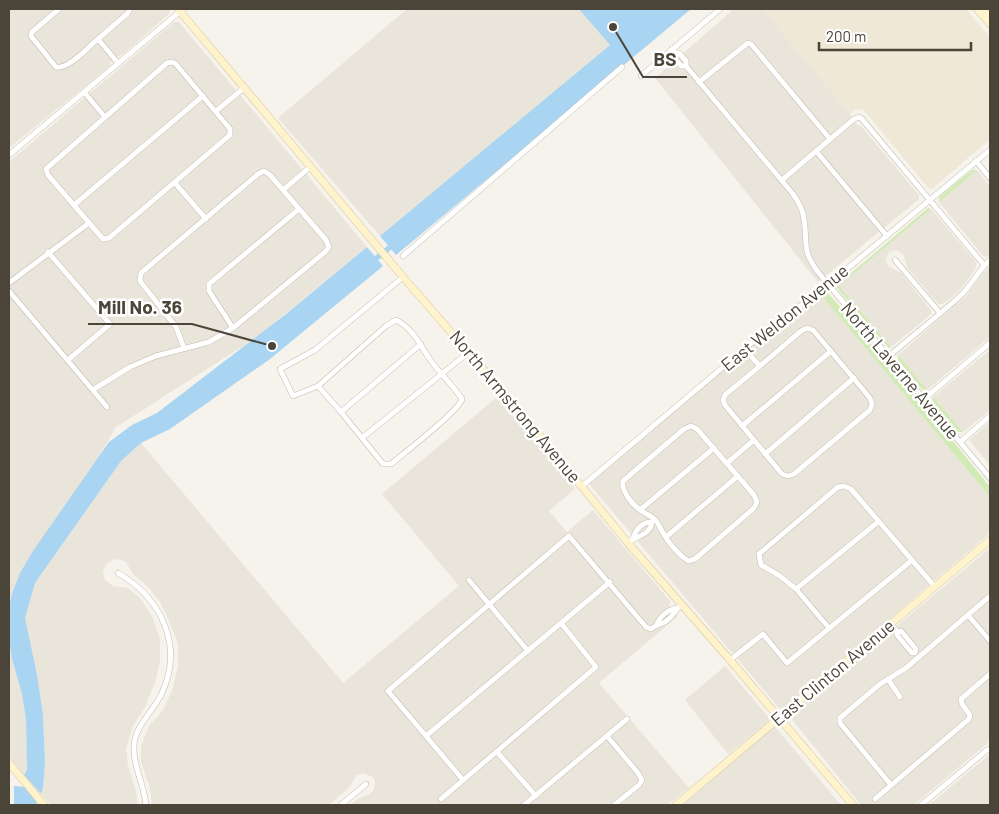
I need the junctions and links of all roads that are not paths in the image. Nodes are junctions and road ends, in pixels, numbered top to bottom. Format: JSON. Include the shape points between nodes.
{"nodes":[{"id":1,"x":60,"y":9,"type":"edge"},
{"id":2,"x":130,"y":9,"type":"edge"},
{"id":3,"x":720,"y":9,"type":"edge"},
{"id":4,"x":978,"y":9,"type":"edge"},
{"id":5,"x":986,"y":9,"type":"edge"},
{"id":6,"x":180,"y":10,"type":"edge"},
{"id":7,"x":990,"y":13,"type":"edge"},
{"id":8,"x":990,"y":24,"type":"edge"},
{"id":9,"x":98,"y":39,"type":"junction"},
{"id":10,"x":673,"y":51,"type":"junction"},
{"id":11,"x":118,"y":63,"type":"junction"},
{"id":12,"x":622,"y":67,"type":"dead end"},
{"id":13,"x":641,"y":76,"type":"dead end"},
{"id":14,"x":699,"y":82,"type":"junction"},
{"id":15,"x":244,"y":88,"type":"junction"},
{"id":16,"x":84,"y":92,"type":"junction"},
{"id":17,"x":203,"y":96,"type":"junction"},
{"id":18,"x":216,"y":111,"type":"junction"},
{"id":19,"x":105,"y":117,"type":"junction"},
{"id":20,"x":830,"y":139,"type":"junction"},
{"id":21,"x":990,"y":150,"type":"edge"},
{"id":22,"x":816,"y":151,"type":"junction"},
{"id":23,"x":9,"y":155,"type":"edge"},
{"id":24,"x":976,"y":161,"type":"junction"},
{"id":25,"x":310,"y":167,"type":"junction"},
{"id":26,"x":990,"y":178,"type":"edge"},
{"id":27,"x":782,"y":180,"type":"junction"},
{"id":28,"x":175,"y":183,"type":"junction"},
{"id":29,"x":283,"y":190,"type":"junction"},
{"id":30,"x":929,"y":200,"type":"junction"},
{"id":31,"x":74,"y":205,"type":"junction"},
{"id":32,"x":299,"y":209,"type":"junction"},
{"id":33,"x":206,"y":219,"type":"junction"},
{"id":34,"x":89,"y":223,"type":"junction"},
{"id":35,"x":887,"y":236,"type":"junction"},
{"id":36,"x":48,"y":252,"type":"junction"},
{"id":37,"x":403,"y":256,"type":"dead end"},
{"id":38,"x":895,"y":260,"type":"dead end"},
{"id":39,"x":990,"y":260,"type":"edge"},
{"id":40,"x":984,"y":265,"type":"junction"},
{"id":41,"x":403,"y":277,"type":"junction"},
{"id":42,"x":9,"y":283,"type":"edge"},
{"id":43,"x":828,"y":285,"type":"junction"},
{"id":44,"x":9,"y":291,"type":"edge"},
{"id":45,"x":940,"y":313,"type":"junction"},
{"id":46,"x":233,"y":328,"type":"junction"},
{"id":47,"x":990,"y":343,"type":"edge"},
{"id":48,"x":421,"y":344,"type":"junction"},
{"id":49,"x":184,"y":348,"type":"junction"},
{"id":50,"x":744,"y":349,"type":"junction"},
{"id":51,"x":830,"y":351,"type":"junction"},
{"id":52,"x":469,"y":352,"type":"junction"},
{"id":53,"x":888,"y":357,"type":"junction"},
{"id":54,"x":68,"y":360,"type":"junction"},
{"id":55,"x":760,"y":366,"type":"junction"},
{"id":56,"x":442,"y":375,"type":"junction"},
{"id":57,"x":854,"y":378,"type":"junction"},
{"id":58,"x":318,"y":386,"type":"junction"},
{"id":59,"x":94,"y":389,"type":"junction"},
{"id":60,"x":924,"y":399,"type":"junction"},
{"id":61,"x":107,"y":407,"type":"dead end"},
{"id":62,"x":341,"y":412,"type":"junction"},
{"id":63,"x":990,"y":416,"type":"edge"},
{"id":64,"x":742,"y":426,"type":"junction"},
{"id":65,"x":362,"y":438,"type":"junction"},
{"id":66,"x":754,"y":440,"type":"junction"},
{"id":67,"x":960,"y":442,"type":"junction"},
{"id":68,"x":714,"y":448,"type":"junction"},
{"id":69,"x":765,"y":454,"type":"junction"},
{"id":70,"x":727,"y":463,"type":"junction"},
{"id":71,"x":738,"y":476,"type":"junction"},
{"id":72,"x":990,"y":478,"type":"edge"},
{"id":73,"x":581,"y":487,"type":"junction"},
{"id":74,"x":640,"y":510,"type":"junction"},
{"id":75,"x":653,"y":520,"type":"junction"},
{"id":76,"x":878,"y":522,"type":"junction"},
{"id":77,"x":642,"y":525,"type":"junction"},
{"id":78,"x":647,"y":531,"type":"junction"},
{"id":79,"x":666,"y":537,"type":"junction"},
{"id":80,"x":990,"y":540,"type":"edge"},
{"id":81,"x":630,"y":541,"type":"junction"},
{"id":82,"x":911,"y":561,"type":"junction"},
{"id":83,"x":118,"y":573,"type":"dead end"},
{"id":84,"x":468,"y":580,"type":"dead end"},
{"id":85,"x":610,"y":582,"type":"junction"},
{"id":86,"x":934,"y":587,"type":"junction"},
{"id":87,"x":796,"y":589,"type":"junction"},
{"id":88,"x":990,"y":596,"type":"edge"},
{"id":89,"x":488,"y":604,"type":"junction"},
{"id":90,"x":679,"y":606,"type":"junction"},
{"id":91,"x":968,"y":615,"type":"junction"},
{"id":92,"x":561,"y":623,"type":"junction"},
{"id":93,"x":890,"y":624,"type":"junction"},
{"id":94,"x":829,"y":628,"type":"junction"},
{"id":95,"x":990,"y":641,"type":"edge"},
{"id":96,"x":528,"y":651,"type":"junction"},
{"id":97,"x":917,"y":655,"type":"junction"},
{"id":98,"x":730,"y":660,"type":"junction"},
{"id":99,"x":990,"y":674,"type":"edge"},
{"id":100,"x":888,"y":679,"type":"junction"},
{"id":101,"x":900,"y":697,"type":"dead end"},
{"id":102,"x":779,"y":718,"type":"junction"},
{"id":103,"x":627,"y":719,"type":"dead end"},
{"id":104,"x":426,"y":736,"type":"junction"},
{"id":105,"x":606,"y":736,"type":"junction"},
{"id":106,"x":990,"y":749,"type":"edge"},
{"id":107,"x":498,"y":752,"type":"junction"},
{"id":108,"x":9,"y":763,"type":"edge"},
{"id":109,"x":463,"y":780,"type":"junction"},
{"id":110,"x":366,"y":784,"type":"dead end"},
{"id":111,"x":891,"y":785,"type":"junction"},
{"id":112,"x":536,"y":796,"type":"junction"},
{"id":113,"x":441,"y":799,"type":"dead end"},
{"id":114,"x":875,"y":799,"type":"dead end"},
{"id":115,"x":43,"y":804,"type":"edge"},
{"id":116,"x":146,"y":805,"type":"edge"},
{"id":117,"x":341,"y":805,"type":"edge"},
{"id":118,"x":524,"y":805,"type":"edge"},
{"id":119,"x":614,"y":805,"type":"edge"},
{"id":120,"x":676,"y":805,"type":"edge"},
{"id":121,"x":853,"y":805,"type":"edge"},
{"id":122,"x":921,"y":805,"type":"edge"}],
"edges":[{"from":1,"to":9,"type":"street","via":[[31,36],[56,66],[67,65]]},
{"from":2,"to":9,"type":"street"},
{"from":3,"to":10,"type":"street"},
{"from":4,"to":8,"type":"street"},
{"from":5,"to":7,"type":"street"},
{"from":6,"to":11,"type":"street"},
{"from":6,"to":15,"type":"street","name":"North Armstrong Avenue"},
{"from":9,"to":11,"type":"street"},
{"from":10,"to":13,"type":"street"},
{"from":10,"to":14,"type":"street","name":"North Laverne Avenue","via":[[686,61],[686,66]]},
{"from":11,"to":16,"type":"street"},
{"from":12,"to":37,"type":"street"},
{"from":14,"to":20,"type":"street","via":[[748,43],[751,44]]},
{"from":14,"to":27,"type":"street","name":"North Laverne Avenue"},
{"from":15,"to":18,"type":"street"},
{"from":15,"to":25,"type":"street","name":"North Armstrong Avenue"},
{"from":16,"to":19,"type":"street"},
{"from":16,"to":23,"type":"street"},
{"from":17,"to":18,"type":"street"},
{"from":17,"to":19,"type":"street","via":[[176,64],[167,63]]},
{"from":17,"to":31,"type":"street"},
{"from":18,"to":28,"type":"street","via":[[230,129],[230,135]]},
{"from":19,"to":31,"type":"street","via":[[46,169]]},
{"from":20,"to":22,"type":"street"},
{"from":20,"to":30,"type":"street","via":[[859,117]]},
{"from":21,"to":24,"type":"street","name":"East Weldon Avenue"},
{"from":22,"to":27,"type":"street"},
{"from":22,"to":35,"type":"street"},
{"from":24,"to":26,"type":"street"},
{"from":24,"to":30,"type":"street","name":"East Weldon Avenue"},
{"from":25,"to":29,"type":"street"},
{"from":25,"to":41,"type":"street","name":"North Armstrong Avenue"},
{"from":27,"to":43,"type":"street","name":"North Laverne Avenue","via":[[802,212],[806,252]]},
{"from":28,"to":33,"type":"street"},
{"from":28,"to":34,"type":"street","via":[[109,238],[103,239]]},
{"from":29,"to":32,"type":"street"},
{"from":29,"to":33,"type":"street","via":[[264,171]]},
{"from":30,"to":35,"type":"street","name":"East Weldon Avenue"},
{"from":30,"to":40,"type":"street"},
{"from":31,"to":34,"type":"street"},
{"from":32,"to":46,"type":"street","via":[[210,284],[210,291]]},
{"from":32,"to":46,"type":"street","via":[[329,247]]},
{"from":33,"to":49,"type":"street","via":[[141,273],[140,281],[176,327]]},
{"from":34,"to":36,"type":"street"},
{"from":35,"to":43,"type":"street","name":"East Weldon Avenue"},
{"from":36,"to":42,"type":"street"},
{"from":36,"to":54,"type":"street","via":[[110,324]]},
{"from":38,"to":45,"type":"street"},
{"from":39,"to":40,"type":"street"},
{"from":40,"to":45,"type":"street","via":[[966,290]]},
{"from":41,"to":52,"type":"street","name":"North Armstrong Avenue"},
{"from":41,"to":58,"type":"street","via":[[314,350],[280,368],[293,396]]},
{"from":43,"to":50,"type":"street","name":"East Weldon Avenue"},
{"from":43,"to":53,"type":"street","name":"North Laverne Avenue"},
{"from":44,"to":54,"type":"street"},
{"from":45,"to":53,"type":"street"},
{"from":46,"to":49,"type":"street","via":[[209,342]]},
{"from":47,"to":60,"type":"street"},
{"from":48,"to":56,"type":"street"},
{"from":48,"to":58,"type":"street","via":[[407,327],[396,320]]},
{"from":48,"to":62,"type":"street"},
{"from":49,"to":59,"type":"street","via":[[130,367]]},
{"from":50,"to":55,"type":"street"},
{"from":50,"to":73,"type":"street","name":"East Weldon Avenue"},
{"from":51,"to":55,"type":"street","via":[[807,328]]},
{"from":51,"to":57,"type":"street"},
{"from":51,"to":64,"type":"street"},
{"from":52,"to":56,"type":"street"},
{"from":52,"to":73,"type":"street","name":"North Armstrong Avenue"},
{"from":53,"to":60,"type":"street","name":"North Laverne Avenue"},
{"from":54,"to":59,"type":"street"},
{"from":55,"to":64,"type":"street","via":[[723,400]]},
{"from":56,"to":65,"type":"street"},
{"from":56,"to":65,"type":"street","via":[[462,399],[461,403],[391,464],[383,464]]},
{"from":57,"to":69,"type":"street"},
{"from":57,"to":69,"type":"street","via":[[870,398],[870,410],[794,474],[782,474]]},
{"from":58,"to":62,"type":"street"},
{"from":59,"to":61,"type":"street"},
{"from":60,"to":67,"type":"street","name":"North Laverne Avenue"},
{"from":62,"to":65,"type":"street"},
{"from":63,"to":67,"type":"street"},
{"from":64,"to":66,"type":"street"},
{"from":66,"to":69,"type":"street"},
{"from":66,"to":70,"type":"street"},
{"from":67,"to":72,"type":"street","name":"North Laverne Avenue"},
{"from":68,"to":70,"type":"street"},
{"from":68,"to":74,"type":"street"},
{"from":68,"to":74,"type":"street","via":[[697,428],[684,429],[623,481],[624,491]]},
{"from":70,"to":71,"type":"street"},
{"from":71,"to":79,"type":"street"},
{"from":71,"to":79,"type":"street","via":[[754,495],[757,502],[754,508],[694,559],[682,557]]},
{"from":73,"to":81,"type":"street","name":"North Armstrong Avenue"},
{"from":74,"to":75,"type":"street"},
{"from":75,"to":77,"type":"street"},
{"from":75,"to":78,"type":"street"},
{"from":75,"to":79,"type":"street"},
{"from":76,"to":82,"type":"street"},
{"from":76,"to":87,"type":"street"},
{"from":76,"to":87,"type":"street","via":[[851,489],[838,487],[759,554],[761,565]]},
{"from":77,"to":78,"type":"street"},
{"from":77,"to":81,"type":"street"},
{"from":78,"to":81,"type":"street"},
{"from":80,"to":86,"type":"street","name":"East Clinton Avenue"},
{"from":81,"to":90,"type":"street","name":"North Armstrong Avenue"},
{"from":82,"to":86,"type":"street"},
{"from":82,"to":94,"type":"street"},
{"from":83,"to":116,"type":"street","via":[[149,597],[169,638],[170,665],[166,681],[157,704],[135,738],[134,760],[144,787]]},
{"from":84,"to":89,"type":"street"},
{"from":85,"to":89,"type":"street","via":[[569,536]]},
{"from":85,"to":90,"type":"street","via":[[651,629],[676,612]]},
{"from":85,"to":92,"type":"street"},
{"from":86,"to":93,"type":"street","name":"East Clinton Avenue"},
{"from":87,"to":94,"type":"street"},
{"from":88,"to":91,"type":"street"},
{"from":89,"to":96,"type":"street"},
{"from":89,"to":104,"type":"street","via":[[388,690]]},
{"from":90,"to":98,"type":"street","name":"North Armstrong Avenue"},
{"from":91,"to":95,"type":"street"},
{"from":91,"to":97,"type":"street"},
{"from":92,"to":96,"type":"street"},
{"from":92,"to":107,"type":"street","via":[[596,667]]},
{"from":93,"to":97,"type":"street"},
{"from":93,"to":102,"type":"street","name":"East Clinton Avenue"},
{"from":94,"to":98,"type":"street","via":[[787,663],[762,634]]},
{"from":96,"to":104,"type":"street"},
{"from":97,"to":100,"type":"street"},
{"from":98,"to":102,"type":"street","name":"North Armstrong Avenue"},
{"from":99,"to":111,"type":"street","via":[[961,699],[969,719]]},
{"from":100,"to":101,"type":"street"},
{"from":100,"to":111,"type":"street","via":[[840,718],[840,723]]},
{"from":102,"to":120,"type":"street","name":"East Clinton Avenue"},
{"from":102,"to":121,"type":"street","name":"North Armstrong Avenue"},
{"from":103,"to":105,"type":"street"},
{"from":104,"to":109,"type":"street"},
{"from":105,"to":112,"type":"street"},
{"from":105,"to":119,"type":"street","via":[[642,780]]},
{"from":106,"to":122,"type":"street"},
{"from":107,"to":109,"type":"street"},
{"from":107,"to":112,"type":"street"},
{"from":108,"to":115,"type":"street"},
{"from":109,"to":113,"type":"street"},
{"from":110,"to":117,"type":"street"},
{"from":111,"to":114,"type":"street"},
{"from":112,"to":118,"type":"street"}]}
